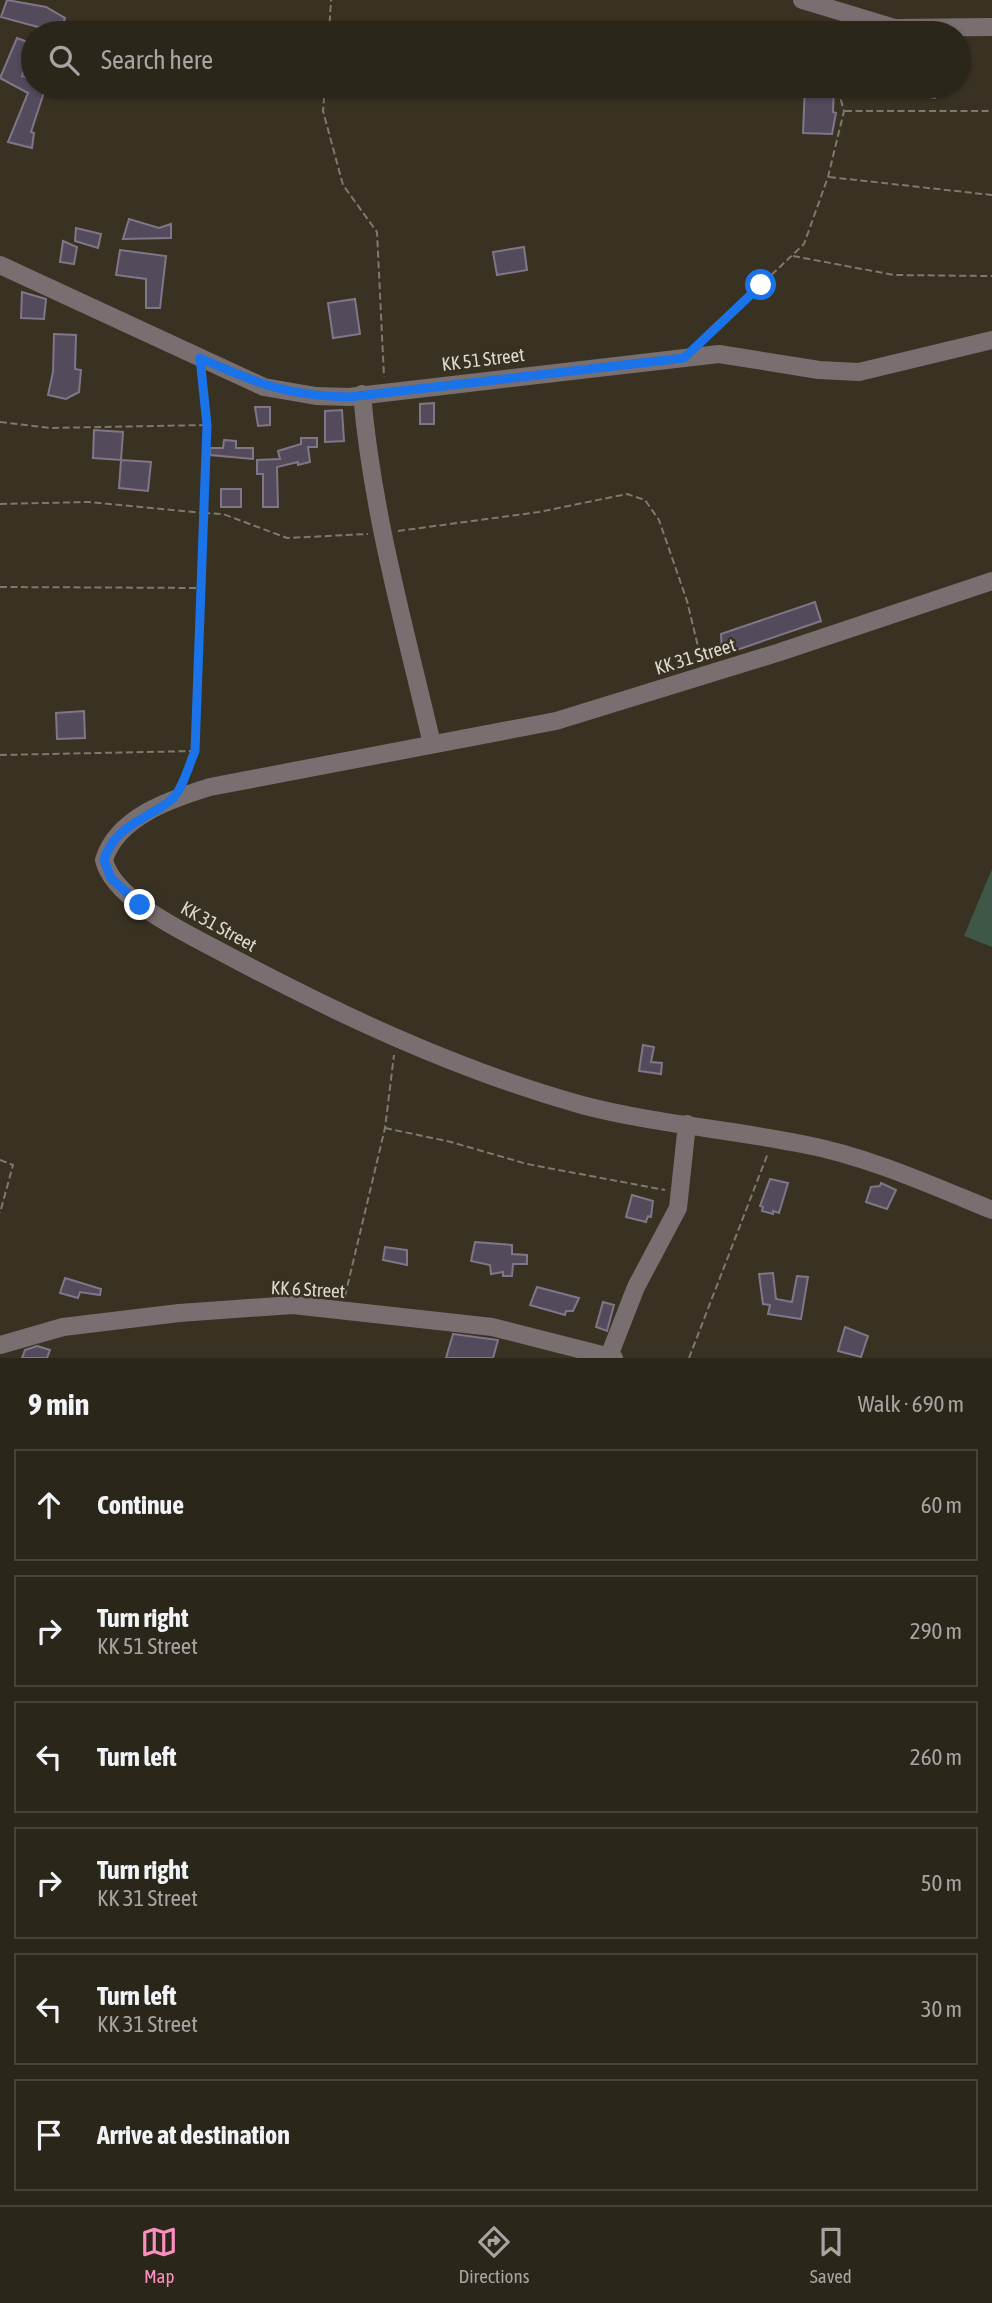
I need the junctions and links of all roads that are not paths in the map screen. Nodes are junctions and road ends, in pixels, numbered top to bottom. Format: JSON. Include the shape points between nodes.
{"nodes":[{"id":1,"x":802,"y":0,"type":"edge"},
{"id":2,"x":872,"y":21,"type":"edge"},
{"id":3,"x":971,"y":27,"type":"edge"},
{"id":4,"x":992,"y":27,"type":"edge"},
{"id":5,"x":0,"y":265,"type":"edge"},
{"id":6,"x":992,"y":340,"type":"edge"},
{"id":7,"x":362,"y":394,"type":"junction"},
{"id":8,"x":992,"y":581,"type":"edge"},
{"id":9,"x":432,"y":744,"type":"junction"},
{"id":10,"x":687,"y":1124,"type":"junction"},
{"id":11,"x":992,"y":1210,"type":"edge"},
{"id":12,"x":6,"y":1340,"type":"edge"},
{"id":13,"x":601,"y":1356,"type":"edge"}],
"edges":[{"from":1,"to":2,"type":"street"},
{"from":3,"to":4,"type":"street"},
{"from":5,"to":7,"type":"street","name":"KK 51 Street","via":[[264,387],[316,396]]},
{"from":6,"to":7,"type":"street","name":"KK 51 Street","via":[[859,372],[719,354]]},
{"from":7,"to":9,"type":"street","via":[[383,534]]},
{"from":8,"to":9,"type":"street","name":"KK 31 Street","via":[[556,721]]},
{"from":9,"to":10,"type":"street","name":"KK 31 Street","via":[[209,787],[173,799],[143,815],[112,841],[104,860],[111,878],[140,905],[302,996],[499,1080],[586,1105]]},
{"from":10,"to":11,"type":"street","name":"KK 31 Street","via":[[805,1144],[914,1178]]},
{"from":10,"to":13,"type":"street","via":[[678,1208]]},
{"from":12,"to":13,"type":"street","name":"KK 6 Street","via":[[63,1327],[293,1305],[492,1327]]}]}
